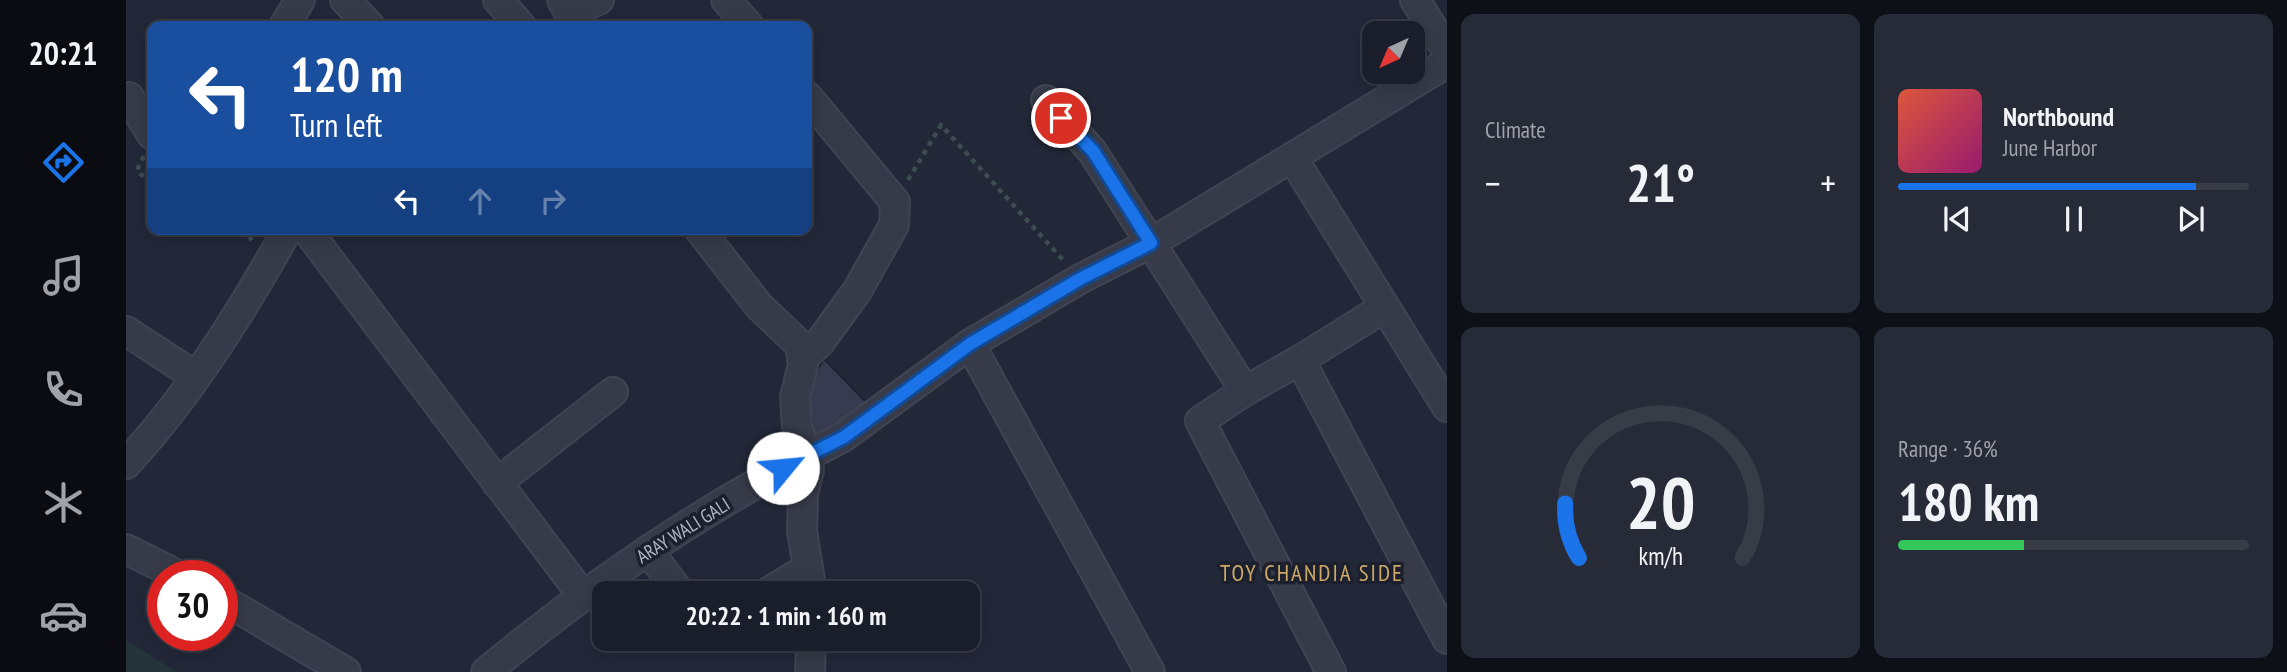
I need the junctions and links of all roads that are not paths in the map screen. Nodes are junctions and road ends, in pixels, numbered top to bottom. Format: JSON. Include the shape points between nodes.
{"nodes":[{"id":1,"x":300,"y":0,"type":"edge"},
{"id":2,"x":345,"y":0,"type":"edge"},
{"id":3,"x":498,"y":0,"type":"edge"},
{"id":4,"x":599,"y":0,"type":"edge"},
{"id":5,"x":726,"y":0,"type":"edge"},
{"id":6,"x":1415,"y":0,"type":"edge"},
{"id":7,"x":567,"y":13,"type":"edge"},
{"id":8,"x":287,"y":21,"type":"edge"},
{"id":9,"x":365,"y":21,"type":"edge"},
{"id":10,"x":517,"y":21,"type":"edge"},
{"id":11,"x":745,"y":21,"type":"edge"},
{"id":12,"x":1447,"y":51,"type":"edge"},
{"id":13,"x":1447,"y":63,"type":"edge"},
{"id":14,"x":1046,"y":100,"type":"dead end"},
{"id":15,"x":126,"y":101,"type":"edge"},
{"id":16,"x":812,"y":104,"type":"edge"},
{"id":17,"x":147,"y":136,"type":"edge"},
{"id":18,"x":1292,"y":158,"type":"junction"},
{"id":19,"x":284,"y":235,"type":"edge"},
{"id":20,"x":311,"y":235,"type":"edge"},
{"id":21,"x":704,"y":235,"type":"edge"},
{"id":22,"x":1151,"y":243,"type":"junction"},
{"id":23,"x":1385,"y":307,"type":"junction"},
{"id":24,"x":126,"y":331,"type":"edge"},
{"id":25,"x":970,"y":344,"type":"junction"},
{"id":26,"x":802,"y":359,"type":"junction"},
{"id":27,"x":1300,"y":360,"type":"junction"},
{"id":28,"x":195,"y":376,"type":"junction"},
{"id":29,"x":1245,"y":391,"type":"junction"},
{"id":30,"x":613,"y":392,"type":"dead end"},
{"id":31,"x":1447,"y":407,"type":"edge"},
{"id":32,"x":807,"y":456,"type":"junction"},
{"id":33,"x":126,"y":464,"type":"edge"},
{"id":34,"x":497,"y":483,"type":"junction"},
{"id":35,"x":126,"y":549,"type":"edge"},
{"id":36,"x":649,"y":550,"type":"junction"},
{"id":37,"x":148,"y":560,"type":"edge"},
{"id":38,"x":810,"y":580,"type":"edge"},
{"id":39,"x":671,"y":581,"type":"edge"},
{"id":40,"x":583,"y":596,"type":"junction"},
{"id":41,"x":238,"y":608,"type":"edge"},
{"id":42,"x":1447,"y":639,"type":"edge"},
{"id":43,"x":811,"y":651,"type":"edge"},
{"id":44,"x":346,"y":672,"type":"edge"},
{"id":45,"x":486,"y":672,"type":"edge"},
{"id":46,"x":810,"y":672,"type":"edge"},
{"id":47,"x":1150,"y":672,"type":"edge"},
{"id":48,"x":1331,"y":672,"type":"edge"}],
"edges":[{"from":1,"to":8,"type":"street"},
{"from":2,"to":9,"type":"street"},
{"from":3,"to":10,"type":"street"},
{"from":4,"to":7,"type":"street"},
{"from":5,"to":11,"type":"street"},
{"from":6,"to":12,"type":"street"},
{"from":13,"to":18,"type":"street","name":"ARAY WALI GALI"},
{"from":14,"to":22,"type":"street","via":[[1093,151]]},
{"from":15,"to":17,"type":"street","via":[[129,97]]},
{"from":16,"to":26,"type":"street","via":[[895,202],[894,225],[856,291],[820,342]]},
{"from":18,"to":22,"type":"street","name":"ARAY WALI GALI"},
{"from":18,"to":23,"type":"street"},
{"from":19,"to":28,"type":"street"},
{"from":20,"to":34,"type":"street"},
{"from":21,"to":26,"type":"street","via":[[759,306],[800,345]]},
{"from":22,"to":25,"type":"street","name":"ARAY WALI GALI"},
{"from":22,"to":29,"type":"street"},
{"from":23,"to":27,"type":"street"},
{"from":23,"to":31,"type":"street"},
{"from":24,"to":28,"type":"street"},
{"from":25,"to":32,"type":"street","name":"ARAY WALI GALI","via":[[844,437]]},
{"from":25,"to":47,"type":"street"},
{"from":26,"to":32,"type":"street","via":[[795,397],[797,427]]},
{"from":27,"to":29,"type":"street"},
{"from":27,"to":42,"type":"street"},
{"from":28,"to":33,"type":"street"},
{"from":29,"to":48,"type":"street","via":[[1200,421]]},
{"from":30,"to":34,"type":"street"},
{"from":32,"to":36,"type":"street","name":"ARAY WALI GALI"},
{"from":32,"to":38,"type":"street","via":[[802,531]]},
{"from":34,"to":40,"type":"street"},
{"from":35,"to":37,"type":"street"},
{"from":36,"to":39,"type":"street"},
{"from":36,"to":40,"type":"street","name":"ARAY WALI GALI"},
{"from":40,"to":45,"type":"street","name":"ARAY WALI GALI"},
{"from":41,"to":44,"type":"street"},
{"from":43,"to":46,"type":"street"}]}
